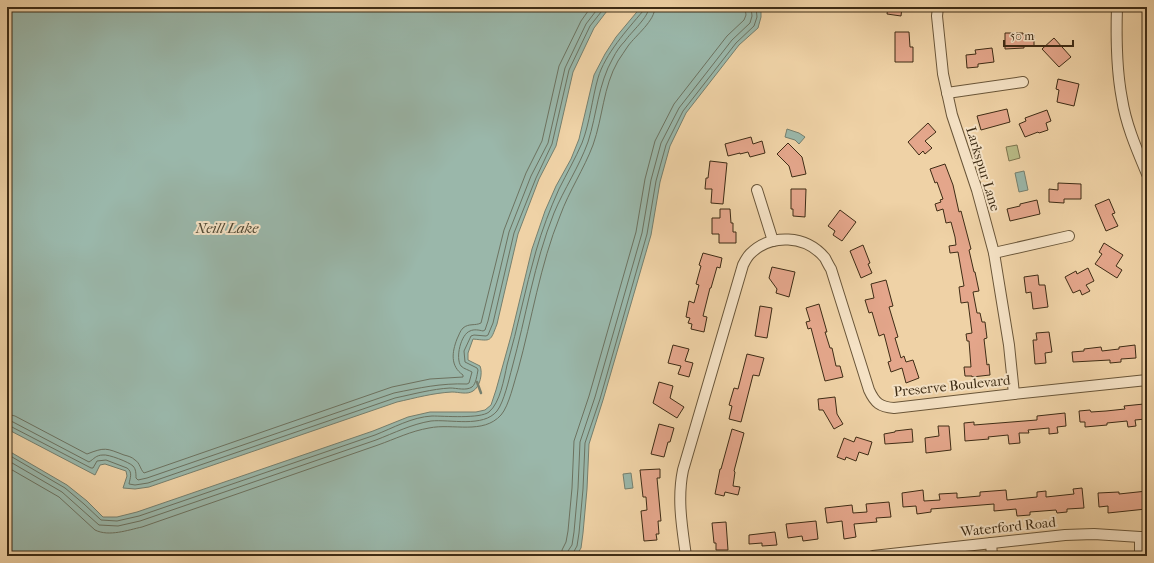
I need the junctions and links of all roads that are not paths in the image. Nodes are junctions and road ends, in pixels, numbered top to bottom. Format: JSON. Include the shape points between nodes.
{"nodes":[{"id":1,"x":938,"y":7,"type":"edge"},
{"id":2,"x":1117,"y":7,"type":"edge"},
{"id":3,"x":1023,"y":82,"type":"dead end"},
{"id":4,"x":947,"y":93,"type":"junction"},
{"id":5,"x":1147,"y":174,"type":"edge"},
{"id":6,"x":757,"y":190,"type":"dead end"},
{"id":7,"x":1069,"y":236,"type":"dead end"},
{"id":8,"x":773,"y":241,"type":"junction"},
{"id":9,"x":994,"y":253,"type":"junction"},
{"id":10,"x":1147,"y":380,"type":"edge"},
{"id":11,"x":1014,"y":394,"type":"junction"},
{"id":12,"x":1144,"y":537,"type":"edge"},
{"id":13,"x":991,"y":543,"type":"junction"},
{"id":14,"x":1140,"y":554,"type":"dead end"},
{"id":15,"x":686,"y":556,"type":"edge"},
{"id":16,"x":873,"y":556,"type":"edge"},
{"id":17,"x":992,"y":556,"type":"edge"}],
"edges":[{"from":1,"to":4,"type":"street","name":"Larkspur Lane","via":[[943,74]]},
{"from":2,"to":5,"type":"street","via":[[1116,38],[1122,99],[1129,127]]},
{"from":3,"to":4,"type":"street"},
{"from":4,"to":9,"type":"street","name":"Larkspur Lane"},
{"from":6,"to":8,"type":"street"},
{"from":7,"to":9,"type":"street"},
{"from":8,"to":11,"type":"street","name":"Preserve Boulevard","via":[[795,240],[807,244],[825,258],[831,269],[870,400],[894,408]]},
{"from":8,"to":15,"type":"street","name":"Preserve Boulevard","via":[[750,254],[743,265],[683,470],[680,500]]},
{"from":9,"to":11,"type":"street","name":"Larkspur Lane"},
{"from":10,"to":11,"type":"street","name":"Preserve Boulevard"},
{"from":12,"to":13,"type":"street","name":"Waterford Road","via":[[1065,535]]},
{"from":12,"to":14,"type":"street"},
{"from":13,"to":16,"type":"street","name":"Waterford Road"},
{"from":13,"to":17,"type":"street"}]}
